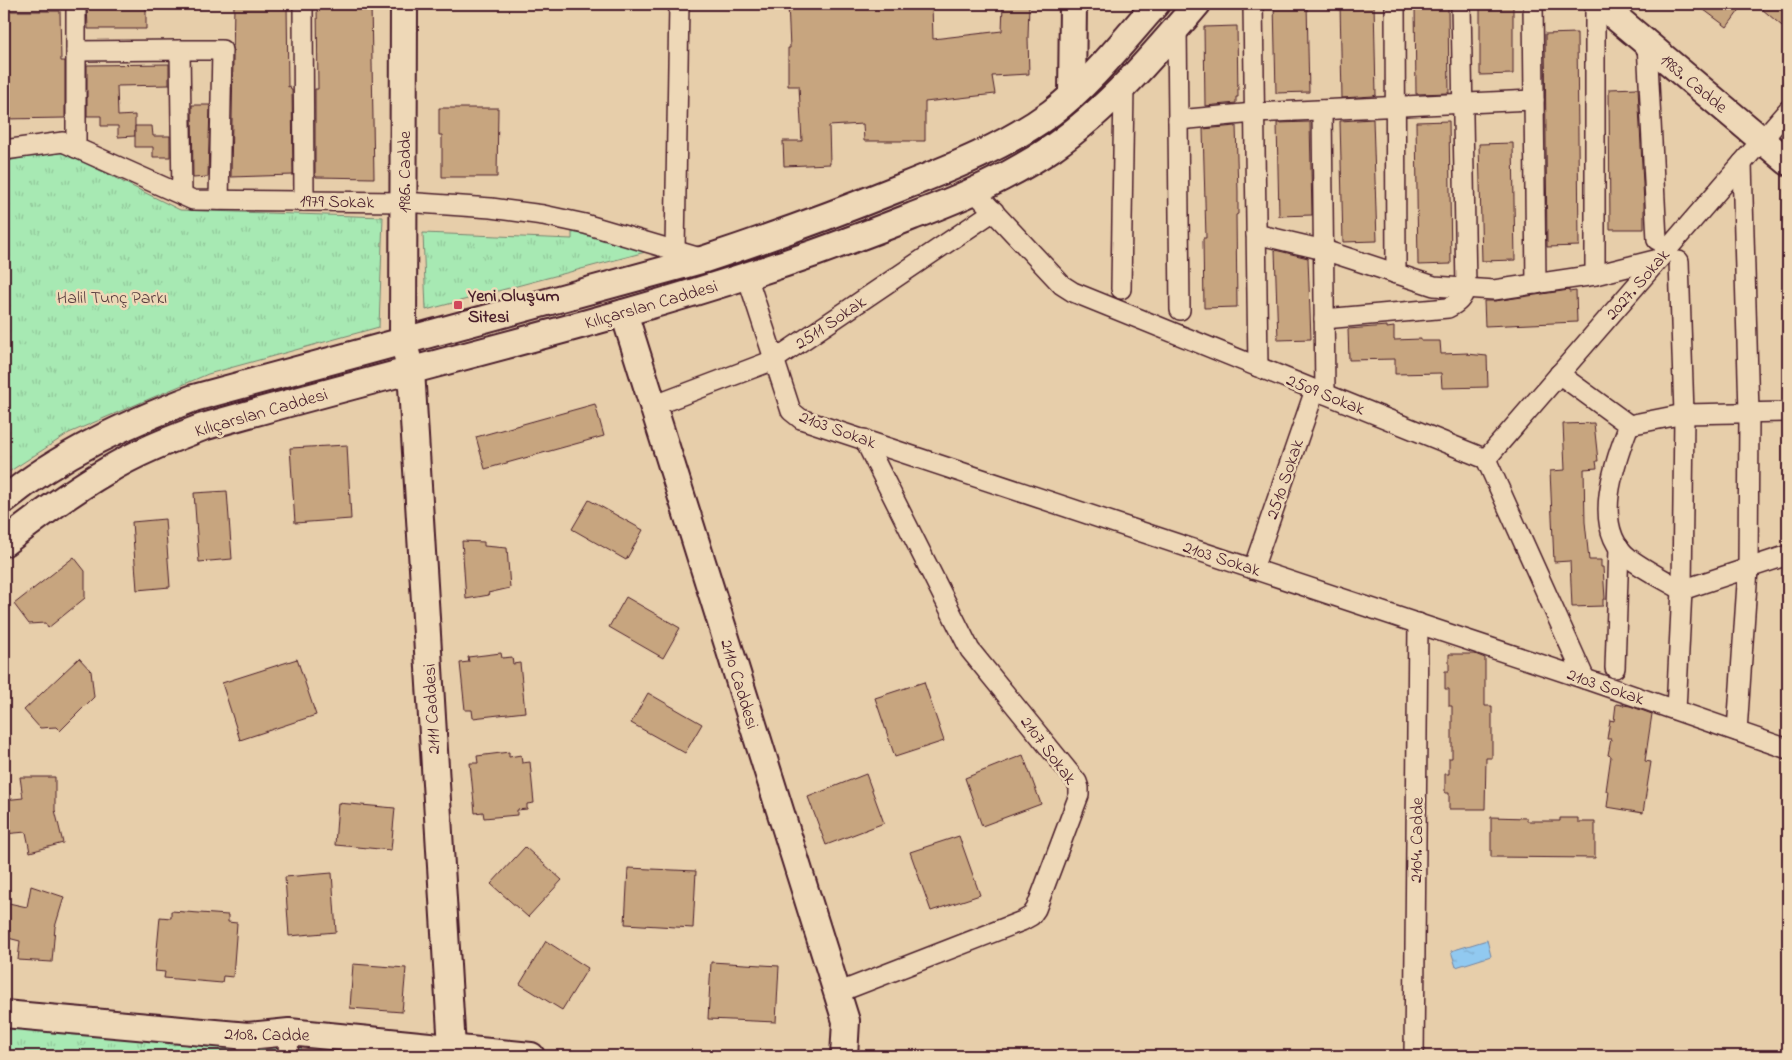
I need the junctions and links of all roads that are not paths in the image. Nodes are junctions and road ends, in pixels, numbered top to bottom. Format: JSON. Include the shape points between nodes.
{"nodes":[{"id":1,"x":76,"y":4,"type":"edge"},
{"id":2,"x":303,"y":4,"type":"edge"},
{"id":3,"x":404,"y":4,"type":"edge"},
{"id":4,"x":679,"y":4,"type":"edge"},
{"id":5,"x":1073,"y":4,"type":"edge"},
{"id":6,"x":1156,"y":4,"type":"edge"},
{"id":7,"x":1196,"y":4,"type":"edge"},
{"id":8,"x":1253,"y":4,"type":"edge"},
{"id":9,"x":1395,"y":4,"type":"edge"},
{"id":10,"x":1461,"y":4,"type":"edge"},
{"id":11,"x":1533,"y":4,"type":"edge"},
{"id":12,"x":1595,"y":4,"type":"edge"},
{"id":13,"x":1600,"y":4,"type":"edge"},
{"id":14,"x":1177,"y":27,"type":"junction"},
{"id":15,"x":1647,"y":44,"type":"junction"},
{"id":16,"x":180,"y":50,"type":"junction"},
{"id":17,"x":76,"y":51,"type":"junction"},
{"id":18,"x":1124,"y":86,"type":"junction"},
{"id":19,"x":1072,"y":95,"type":"junction"},
{"id":20,"x":1534,"y":100,"type":"junction"},
{"id":21,"x":1463,"y":103,"type":"junction"},
{"id":22,"x":1396,"y":106,"type":"junction"},
{"id":23,"x":1322,"y":110,"type":"junction"},
{"id":24,"x":1788,"y":110,"type":"edge"},
{"id":25,"x":1254,"y":113,"type":"junction"},
{"id":26,"x":1178,"y":120,"type":"junction"},
{"id":27,"x":1762,"y":140,"type":"junction"},
{"id":28,"x":76,"y":148,"type":"junction"},
{"id":29,"x":4,"y":150,"type":"edge"},
{"id":30,"x":1788,"y":162,"type":"edge"},
{"id":31,"x":1742,"y":163,"type":"junction"},
{"id":32,"x":975,"y":192,"type":"junction"},
{"id":33,"x":182,"y":195,"type":"junction"},
{"id":34,"x":219,"y":200,"type":"junction"},
{"id":35,"x":304,"y":201,"type":"junction"},
{"id":36,"x":404,"y":202,"type":"junction"},
{"id":37,"x":994,"y":211,"type":"junction"},
{"id":38,"x":1256,"y":234,"type":"junction"},
{"id":39,"x":675,"y":250,"type":"junction"},
{"id":40,"x":1324,"y":250,"type":"junction"},
{"id":41,"x":1658,"y":250,"type":"junction"},
{"id":42,"x":706,"y":259,"type":"junction"},
{"id":43,"x":1679,"y":261,"type":"dead end"},
{"id":44,"x":1396,"y":274,"type":"junction"},
{"id":45,"x":1596,"y":275,"type":"junction"},
{"id":46,"x":747,"y":276,"type":"junction"},
{"id":47,"x":1536,"y":284,"type":"junction"},
{"id":48,"x":1466,"y":288,"type":"junction"},
{"id":49,"x":1121,"y":290,"type":"dead end"},
{"id":50,"x":1180,"y":310,"type":"dead end"},
{"id":51,"x":624,"y":313,"type":"junction"},
{"id":52,"x":1324,"y":319,"type":"junction"},
{"id":53,"x":403,"y":341,"type":"junction"},
{"id":54,"x":774,"y":360,"type":"junction"},
{"id":55,"x":1258,"y":367,"type":"junction"},
{"id":56,"x":411,"y":370,"type":"junction"},
{"id":57,"x":1559,"y":374,"type":"junction"},
{"id":58,"x":1320,"y":392,"type":"junction"},
{"id":59,"x":654,"y":406,"type":"junction"},
{"id":60,"x":1788,"y":412,"type":"edge"},
{"id":61,"x":1748,"y":413,"type":"junction"},
{"id":62,"x":1684,"y":414,"type":"junction"},
{"id":63,"x":1629,"y":425,"type":"junction"},
{"id":64,"x":864,"y":439,"type":"junction"},
{"id":65,"x":1486,"y":459,"type":"junction"},
{"id":66,"x":4,"y":500,"type":"edge"},
{"id":67,"x":4,"y":543,"type":"edge"},
{"id":68,"x":1619,"y":546,"type":"junction"},
{"id":69,"x":1788,"y":556,"type":"edge"},
{"id":70,"x":1253,"y":569,"type":"junction"},
{"id":71,"x":1748,"y":569,"type":"junction"},
{"id":72,"x":1682,"y":590,"type":"junction"},
{"id":73,"x":1418,"y":624,"type":"junction"},
{"id":74,"x":1615,"y":668,"type":"dead end"},
{"id":75,"x":1585,"y":679,"type":"junction"},
{"id":76,"x":1676,"y":710,"type":"junction"},
{"id":77,"x":1737,"y":732,"type":"junction"},
{"id":78,"x":1788,"y":749,"type":"edge"},
{"id":79,"x":837,"y":993,"type":"junction"},
{"id":80,"x":4,"y":1014,"type":"edge"},
{"id":81,"x":289,"y":1044,"type":"edge"},
{"id":82,"x":248,"y":1046,"type":"edge"},
{"id":83,"x":452,"y":1048,"type":"junction"},
{"id":84,"x":531,"y":1056,"type":"edge"},
{"id":85,"x":844,"y":1056,"type":"edge"},
{"id":86,"x":1414,"y":1056,"type":"edge"}],
"edges":[{"from":1,"to":17,"type":"street"},
{"from":2,"to":35,"type":"street"},
{"from":3,"to":36,"type":"street","name":"1986. Cadde"},
{"from":4,"to":39,"type":"street"},
{"from":5,"to":19,"type":"street"},
{"from":6,"to":19,"type":"street","name":"Kılıçarslan Caddesi"},
{"from":7,"to":14,"type":"street","name":"Kılıçarslan Caddesi"},
{"from":8,"to":25,"type":"street"},
{"from":9,"to":22,"type":"street"},
{"from":10,"to":21,"type":"street"},
{"from":11,"to":20,"type":"street"},
{"from":12,"to":45,"type":"street"},
{"from":13,"to":15,"type":"street","name":"1983. Cadde"},
{"from":14,"to":18,"type":"street","name":"Kılıçarslan Caddesi"},
{"from":14,"to":26,"type":"street"},
{"from":15,"to":27,"type":"street","name":"1983. Cadde"},
{"from":15,"to":41,"type":"street"},
{"from":16,"to":17,"type":"street"},
{"from":16,"to":33,"type":"street"},
{"from":16,"to":34,"type":"street","via":[[222,50]]},
{"from":17,"to":28,"type":"street"},
{"from":18,"to":32,"type":"street","name":"Kılıçarslan Caddesi","via":[[1083,125],[1051,148]]},
{"from":18,"to":49,"type":"street"},
{"from":19,"to":42,"type":"street","name":"Kılıçarslan Caddesi","via":[[1027,129],[940,172]]},
{"from":20,"to":21,"type":"street"},
{"from":20,"to":47,"type":"street"},
{"from":21,"to":22,"type":"street"},
{"from":21,"to":48,"type":"street"},
{"from":22,"to":23,"type":"street"},
{"from":22,"to":44,"type":"street"},
{"from":23,"to":25,"type":"street"},
{"from":23,"to":40,"type":"street","name":"2510 Sokak"},
{"from":24,"to":27,"type":"street","name":"2027. Sokak"},
{"from":25,"to":26,"type":"street"},
{"from":25,"to":38,"type":"street"},
{"from":26,"to":50,"type":"street"},
{"from":27,"to":30,"type":"street","name":"1983. Cadde"},
{"from":27,"to":31,"type":"street","name":"2027. Sokak"},
{"from":28,"to":29,"type":"street","name":"1979 Sokak","via":[[60,142]]},
{"from":28,"to":33,"type":"street","name":"1979 Sokak"},
{"from":31,"to":41,"type":"street","name":"2027. Sokak"},
{"from":31,"to":61,"type":"street"},
{"from":32,"to":37,"type":"street","name":"2509 Sokak"},
{"from":32,"to":46,"type":"street","name":"Kılıçarslan Caddesi"},
{"from":33,"to":34,"type":"street","name":"1979 Sokak","via":[[193,200]]},
{"from":34,"to":35,"type":"street","name":"1979 Sokak"},
{"from":35,"to":36,"type":"street","name":"1979 Sokak"},
{"from":36,"to":39,"type":"street","name":"1979 Sokak","via":[[543,215]]},
{"from":36,"to":53,"type":"street","name":"1986. Cadde"},
{"from":37,"to":54,"type":"street","name":"2511 Sokak"},
{"from":37,"to":55,"type":"street","name":"2509 Sokak","via":[[1067,289]]},
{"from":38,"to":40,"type":"street"},
{"from":38,"to":55,"type":"street"},
{"from":39,"to":42,"type":"street","name":"1979 Sokak"},
{"from":40,"to":44,"type":"street"},
{"from":40,"to":52,"type":"street","name":"2510 Sokak"},
{"from":41,"to":45,"type":"street"},
{"from":41,"to":57,"type":"street","name":"2027. Sokak"},
{"from":42,"to":53,"type":"street","name":"Kılıçarslan Caddesi"},
{"from":43,"to":62,"type":"street"},
{"from":44,"to":48,"type":"street","via":[[1434,286]]},
{"from":45,"to":47,"type":"street"},
{"from":46,"to":51,"type":"street","name":"Kılıçarslan Caddesi"},
{"from":46,"to":54,"type":"street","name":"2103 Sokak"},
{"from":47,"to":48,"type":"street","via":[[1494,290]]},
{"from":48,"to":52,"type":"street","via":[[1457,304],[1448,308]]},
{"from":51,"to":56,"type":"street","name":"Kılıçarslan Caddesi"},
{"from":51,"to":59,"type":"street","name":"2110 Caddesi"},
{"from":52,"to":58,"type":"street","name":"2510 Sokak"},
{"from":53,"to":56,"type":"street","name":"1986. Cadde"},
{"from":53,"to":66,"type":"street","name":"Kılıçarslan Caddesi","via":[[194,398],[141,419],[84,446],[26,482]]},
{"from":54,"to":59,"type":"street","name":"2511 Sokak"},
{"from":54,"to":64,"type":"street","name":"2103 Sokak","via":[[791,411],[796,416]]},
{"from":55,"to":58,"type":"street","name":"2509 Sokak"},
{"from":56,"to":67,"type":"street","name":"Kılıçarslan Caddesi","via":[[203,427],[156,446],[105,471]]},
{"from":56,"to":83,"type":"street","name":"2111 Caddesi"},
{"from":57,"to":63,"type":"street"},
{"from":57,"to":65,"type":"street","name":"2027. Sokak"},
{"from":58,"to":65,"type":"street","name":"2509 Sokak"},
{"from":58,"to":70,"type":"street","name":"2510 Sokak"},
{"from":59,"to":79,"type":"street","name":"2110 Caddesi"},
{"from":60,"to":61,"type":"street"},
{"from":61,"to":62,"type":"street"},
{"from":61,"to":71,"type":"street"},
{"from":62,"to":63,"type":"street"},
{"from":62,"to":72,"type":"street"},
{"from":63,"to":68,"type":"street","via":[[1608,497],[1610,525]]},
{"from":64,"to":70,"type":"street","name":"2103 Sokak"},
{"from":64,"to":79,"type":"street","name":"2107 Sokak","via":[[970,650],[1077,782],[1079,795],[1031,916]]},
{"from":65,"to":75,"type":"street"},
{"from":68,"to":72,"type":"street","via":[[1629,558]]},
{"from":68,"to":74,"type":"street"},
{"from":69,"to":71,"type":"street"},
{"from":70,"to":73,"type":"street","name":"2103 Sokak"},
{"from":71,"to":72,"type":"street"},
{"from":71,"to":77,"type":"street"},
{"from":72,"to":76,"type":"street"},
{"from":73,"to":75,"type":"street","name":"2103 Sokak"},
{"from":73,"to":86,"type":"street","name":"2104. Cadde"},
{"from":75,"to":76,"type":"street","name":"2103 Sokak"},
{"from":76,"to":77,"type":"street","name":"2103 Sokak"},
{"from":77,"to":78,"type":"street","name":"2103 Sokak"},
{"from":79,"to":85,"type":"street","name":"2110 Caddesi","via":[[846,1025]]},
{"from":80,"to":82,"type":"street","name":"2108. Cadde"},
{"from":81,"to":82,"type":"street","name":"2108. Cadde"},
{"from":81,"to":83,"type":"street","name":"2108. Cadde"},
{"from":83,"to":84,"type":"street","name":"2108. Cadde"}]}
